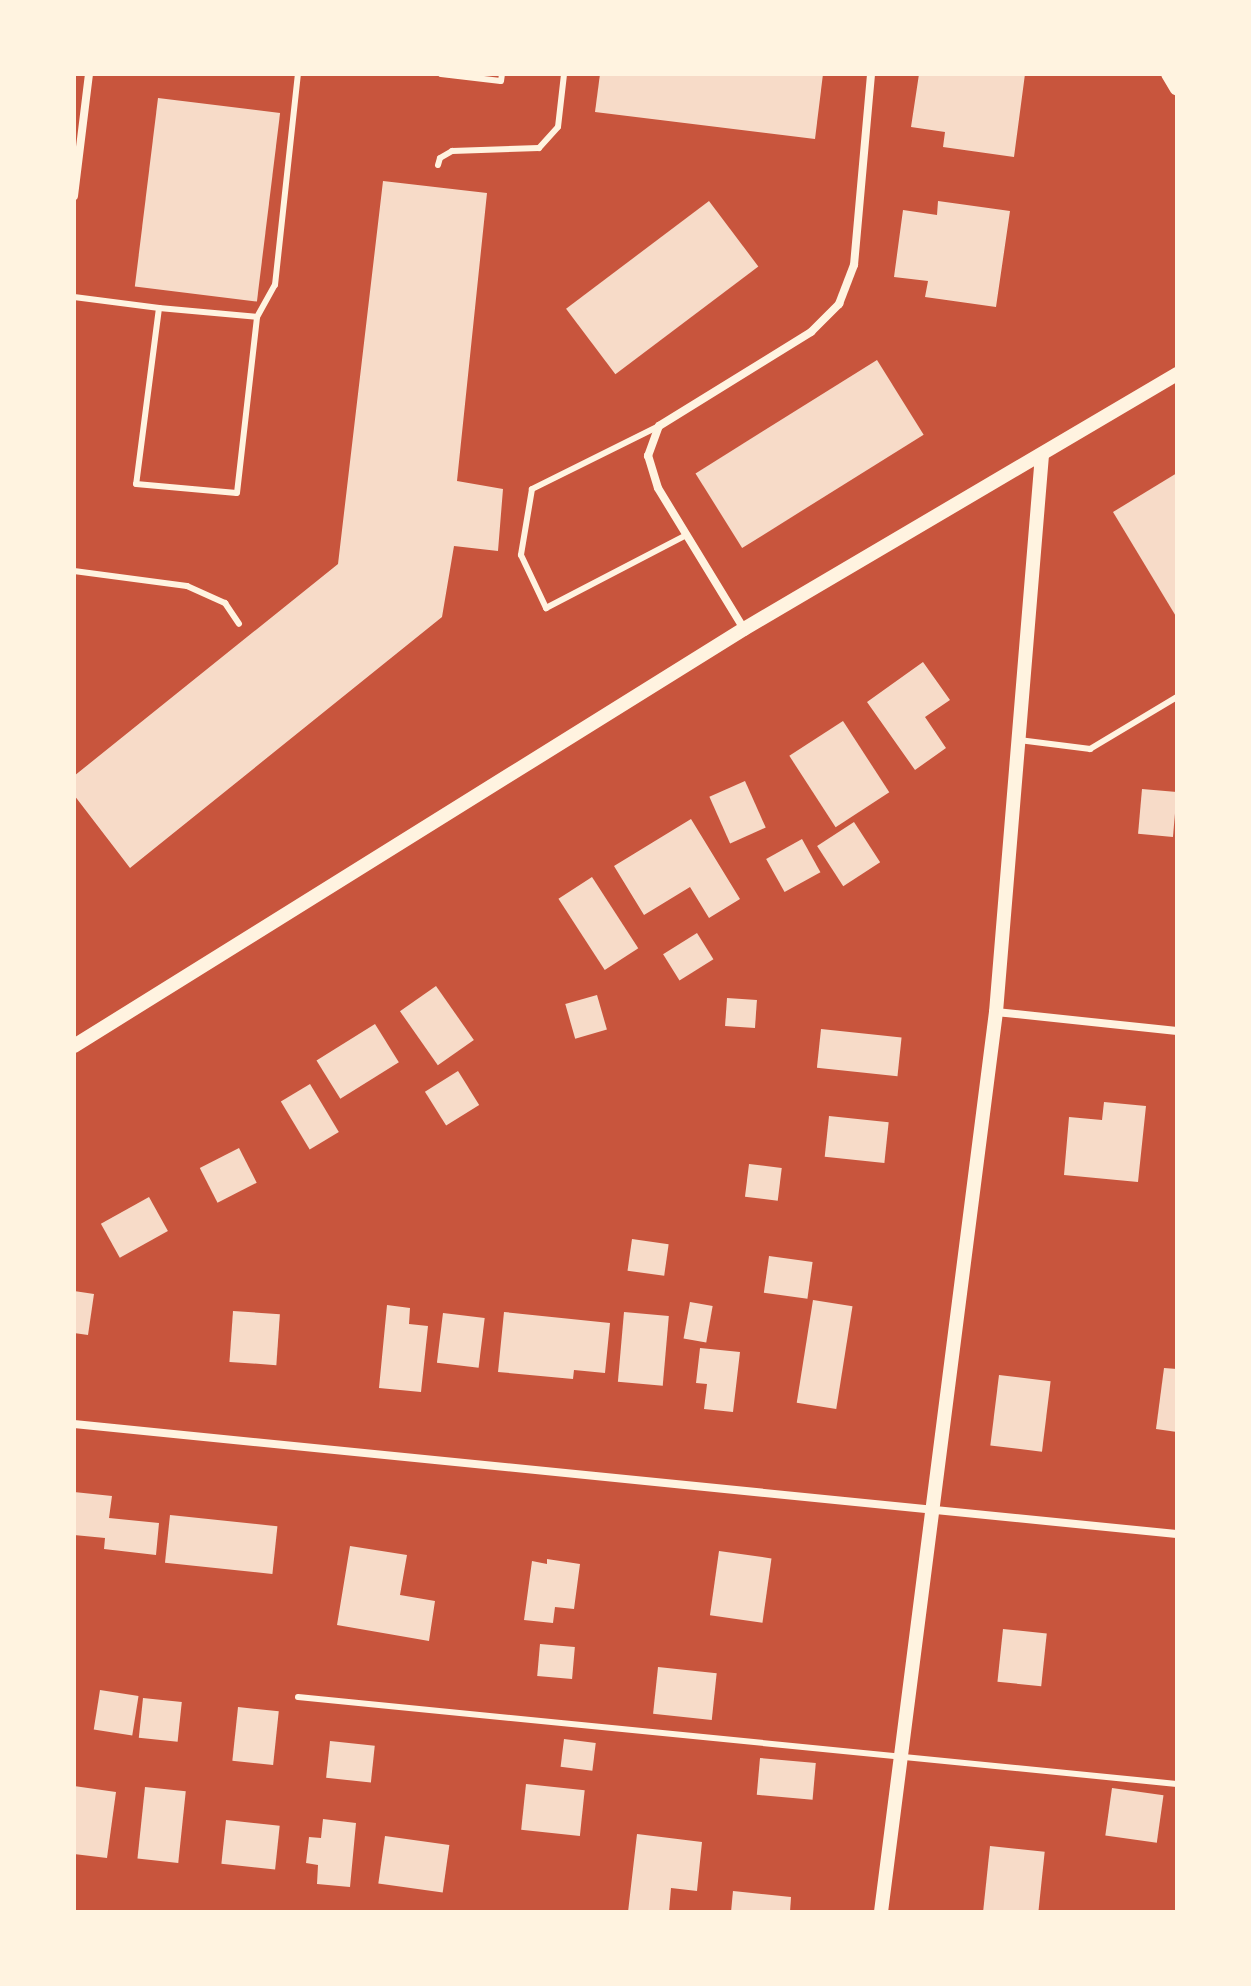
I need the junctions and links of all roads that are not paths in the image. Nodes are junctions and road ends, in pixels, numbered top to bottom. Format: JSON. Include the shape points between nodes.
{"nodes":[{"id":1,"x":89,"y":74,"type":"edge"},
{"id":2,"x":298,"y":74,"type":"edge"},
{"id":3,"x":441,"y":74,"type":"edge"},
{"id":4,"x":502,"y":74,"type":"edge"},
{"id":5,"x":564,"y":74,"type":"edge"},
{"id":6,"x":871,"y":74,"type":"edge"},
{"id":7,"x":1168,"y":74,"type":"edge"},
{"id":8,"x":1177,"y":89,"type":"edge"},
{"id":9,"x":438,"y":165,"type":"dead end"},
{"id":10,"x":74,"y":196,"type":"edge"},
{"id":11,"x":74,"y":297,"type":"edge"},
{"id":12,"x":159,"y":308,"type":"junction"},
{"id":13,"x":257,"y":317,"type":"junction"},
{"id":14,"x":1177,"y":374,"type":"edge"},
{"id":15,"x":659,"y":426,"type":"junction"},
{"id":16,"x":1042,"y":455,"type":"junction"},
{"id":17,"x":686,"y":535,"type":"junction"},
{"id":18,"x":74,"y":571,"type":"edge"},
{"id":19,"x":239,"y":624,"type":"dead end"},
{"id":20,"x":744,"y":629,"type":"junction"},
{"id":21,"x":1177,"y":697,"type":"edge"},
{"id":22,"x":1019,"y":740,"type":"junction"},
{"id":23,"x":996,"y":1012,"type":"junction"},
{"id":24,"x":1177,"y":1031,"type":"edge"},
{"id":25,"x":74,"y":1046,"type":"edge"},
{"id":26,"x":74,"y":1424,"type":"edge"},
{"id":27,"x":934,"y":1508,"type":"junction"},
{"id":28,"x":1177,"y":1534,"type":"edge"},
{"id":29,"x":298,"y":1697,"type":"dead end"},
{"id":30,"x":901,"y":1757,"type":"junction"},
{"id":31,"x":1177,"y":1784,"type":"edge"},
{"id":32,"x":881,"y":1912,"type":"edge"}],
"edges":[{"from":1,"to":10,"type":"street"},
{"from":2,"to":13,"type":"lane","via":[[275,285]]},
{"from":3,"to":4,"type":"lane","via":[[501,81]]},
{"from":5,"to":9,"type":"lane","via":[[558,127],[539,148],[452,151]]},
{"from":6,"to":15,"type":"street","via":[[854,265],[839,304],[811,332]]},
{"from":7,"to":8,"type":"street"},
{"from":11,"to":12,"type":"lane"},
{"from":12,"to":13,"type":"lane"},
{"from":12,"to":13,"type":"lane","via":[[136,484],[237,493]]},
{"from":14,"to":16,"type":"street"},
{"from":15,"to":17,"type":"street","via":[[648,456],[658,488]]},
{"from":15,"to":17,"type":"lane","via":[[532,489],[521,555],[546,608]]},
{"from":16,"to":20,"type":"street"},
{"from":16,"to":22,"type":"street"},
{"from":17,"to":20,"type":"street"},
{"from":18,"to":19,"type":"lane","via":[[187,586],[225,603]]},
{"from":20,"to":25,"type":"street"},
{"from":21,"to":22,"type":"lane","via":[[1090,749]]},
{"from":22,"to":23,"type":"street"},
{"from":23,"to":24,"type":"street"},
{"from":23,"to":27,"type":"street"},
{"from":26,"to":27,"type":"street"},
{"from":27,"to":28,"type":"street"},
{"from":27,"to":30,"type":"street"},
{"from":29,"to":30,"type":"lane"},
{"from":30,"to":31,"type":"lane"},
{"from":30,"to":32,"type":"street"}]}
